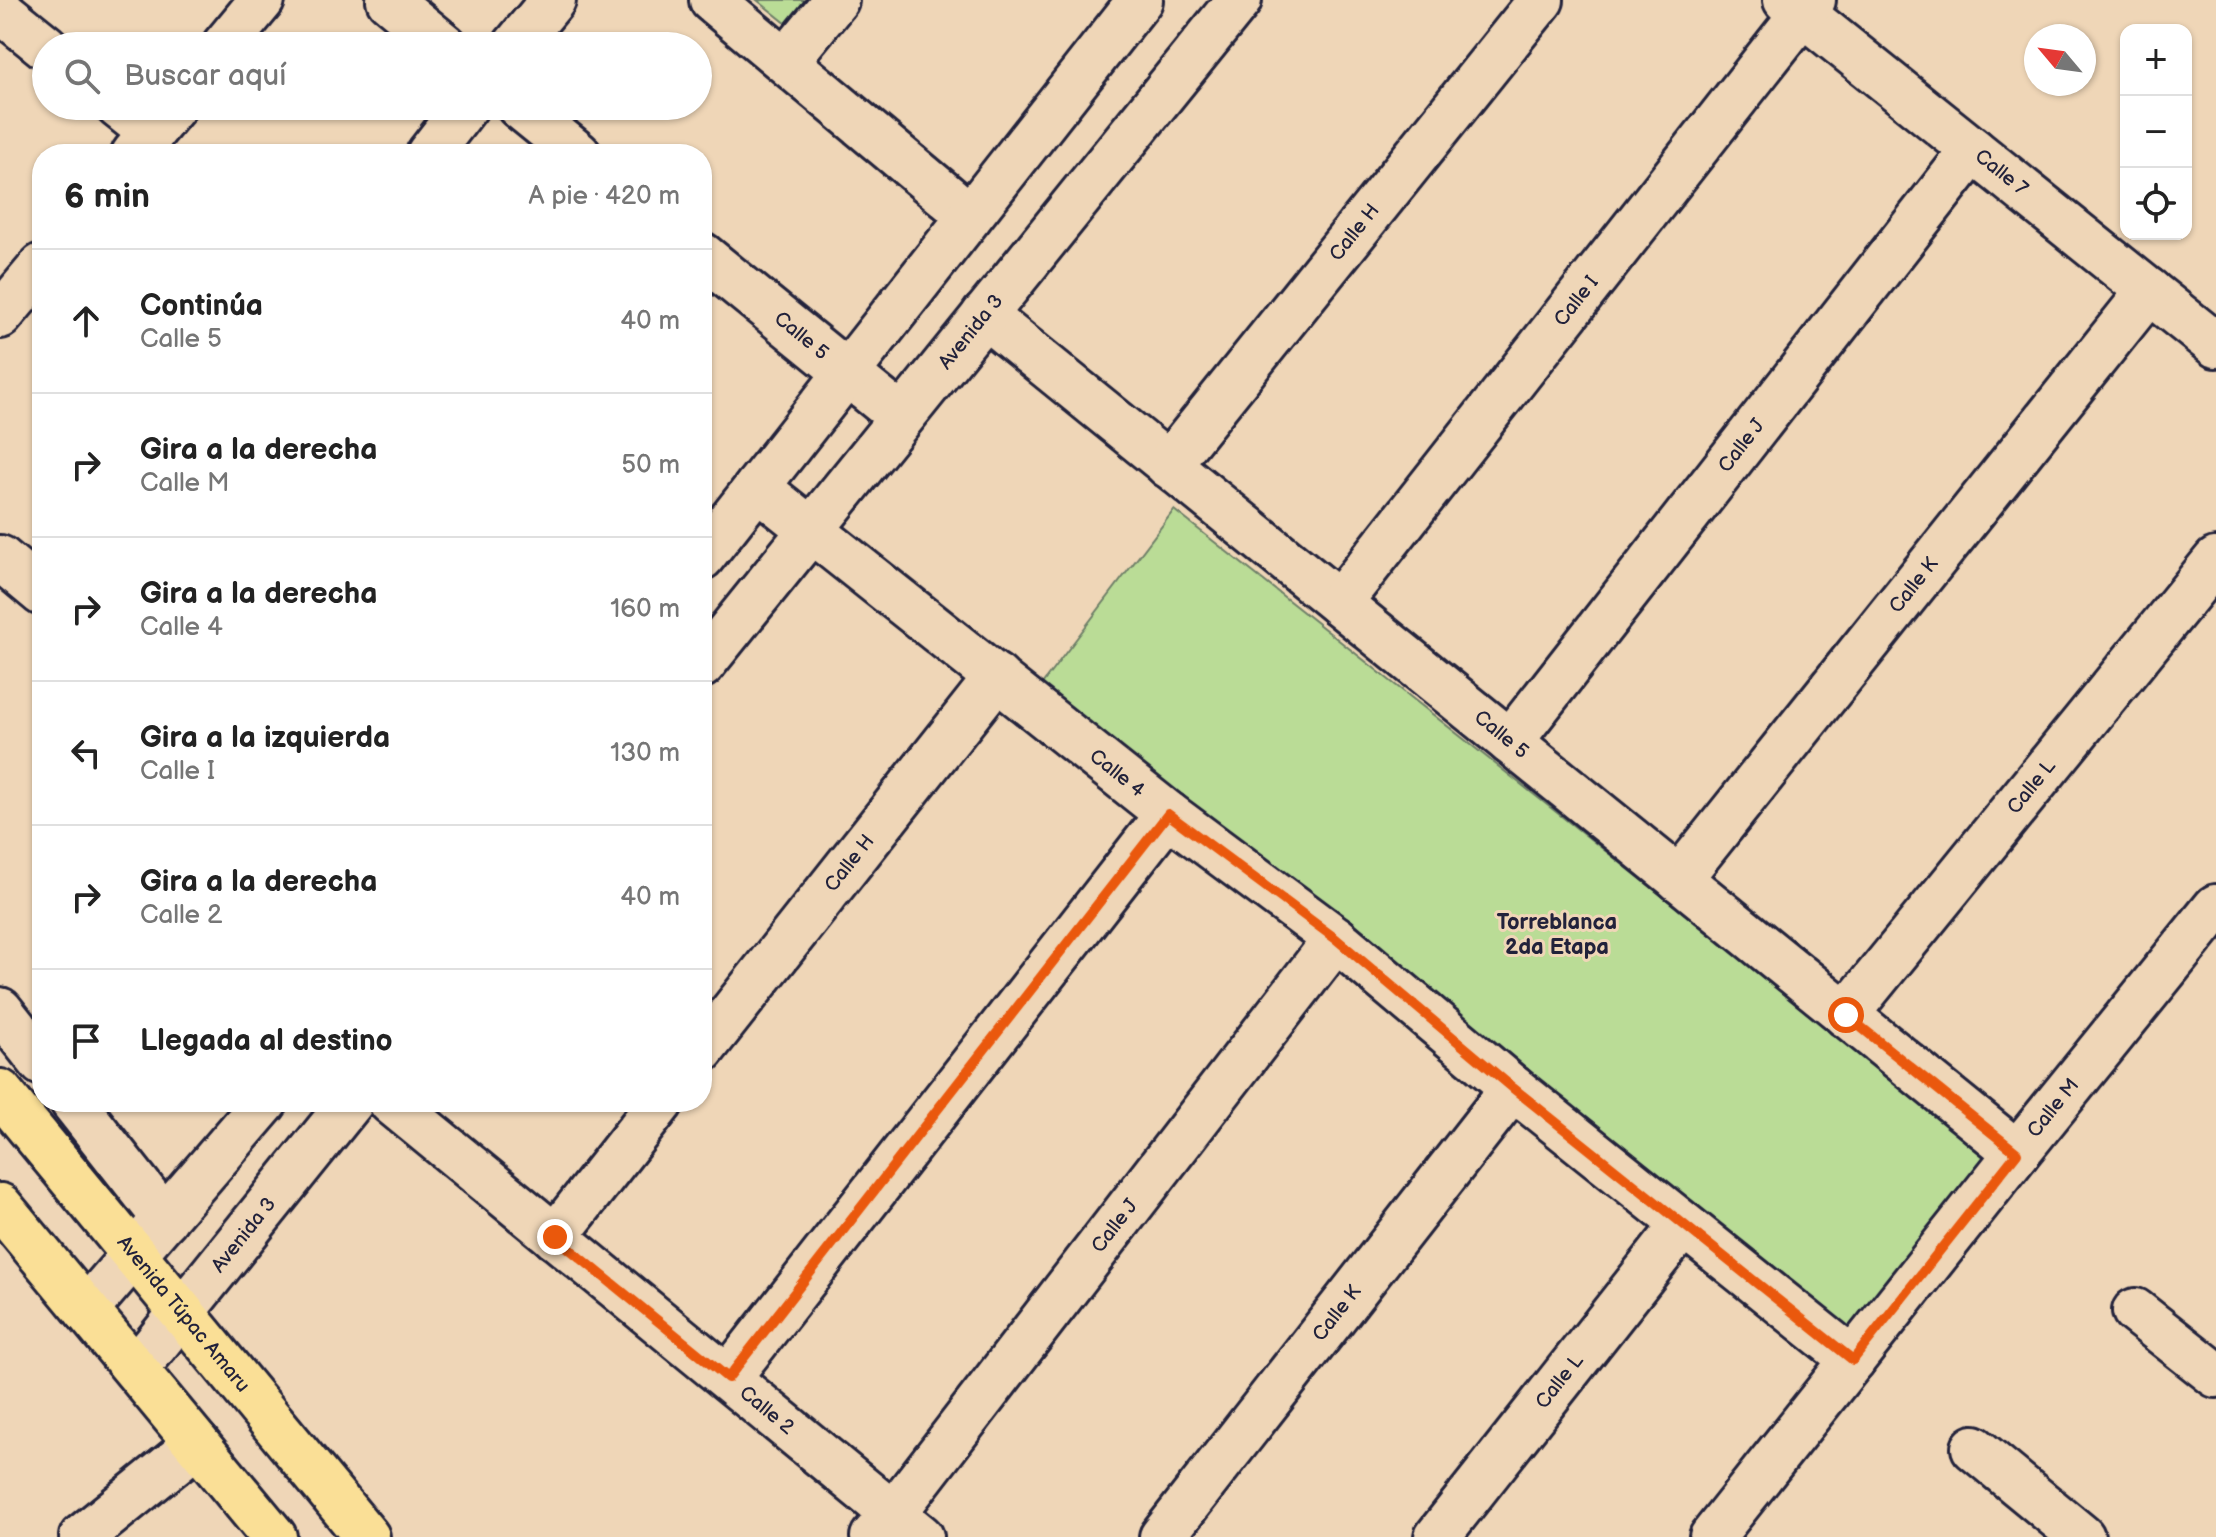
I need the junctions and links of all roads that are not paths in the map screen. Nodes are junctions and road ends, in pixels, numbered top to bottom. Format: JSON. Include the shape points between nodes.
{"nodes":[{"id":1,"x":262,"y":0,"type":"edge"},
{"id":2,"x":389,"y":0,"type":"edge"},
{"id":3,"x":553,"y":0,"type":"edge"},
{"id":4,"x":712,"y":0,"type":"edge"},
{"id":5,"x":836,"y":0,"type":"edge"},
{"id":6,"x":1140,"y":0,"type":"edge"},
{"id":7,"x":1239,"y":0,"type":"edge"},
{"id":8,"x":1541,"y":0,"type":"edge"},
{"id":9,"x":1800,"y":4,"type":"edge"},
{"id":10,"x":0,"y":10,"type":"edge"},
{"id":11,"x":236,"y":32,"type":"edge"},
{"id":12,"x":428,"y":32,"type":"edge"},
{"id":13,"x":527,"y":32,"type":"edge"},
{"id":14,"x":32,"y":36,"type":"edge"},
{"id":15,"x":786,"y":61,"type":"junction"},
{"id":16,"x":455,"y":120,"type":"edge"},
{"id":17,"x":536,"y":120,"type":"edge"},
{"id":18,"x":437,"y":144,"type":"edge"},
{"id":19,"x":566,"y":144,"type":"edge"},
{"id":20,"x":1973,"y":150,"type":"junction"},
{"id":21,"x":970,"y":216,"type":"junction"},
{"id":22,"x":712,"y":263,"type":"edge"},
{"id":23,"x":2149,"y":291,"type":"junction"},
{"id":24,"x":984,"y":315,"type":"junction"},
{"id":25,"x":2216,"y":345,"type":"edge"},
{"id":26,"x":847,"y":373,"type":"junction"},
{"id":27,"x":901,"y":417,"type":"junction"},
{"id":28,"x":1168,"y":465,"type":"junction"},
{"id":29,"x":757,"y":487,"type":"junction"},
{"id":30,"x":811,"y":529,"type":"junction"},
{"id":31,"x":712,"y":544,"type":"edge"},
{"id":32,"x":0,"y":558,"type":"edge"},
{"id":33,"x":2216,"y":560,"type":"edge"},
{"id":34,"x":32,"y":585,"type":"edge"},
{"id":35,"x":1339,"y":603,"type":"junction"},
{"id":36,"x":712,"y":653,"type":"edge"},
{"id":37,"x":997,"y":677,"type":"junction"},
{"id":38,"x":1510,"y":742,"type":"junction"},
{"id":39,"x":1168,"y":814,"type":"junction"},
{"id":40,"x":1679,"y":879,"type":"junction"},
{"id":41,"x":2216,"y":907,"type":"edge"},
{"id":42,"x":1336,"y":939,"type":"junction"},
{"id":43,"x":0,"y":1010,"type":"edge"},
{"id":44,"x":1846,"y":1015,"type":"junction"},
{"id":45,"x":712,"y":1037,"type":"edge"},
{"id":46,"x":32,"y":1050,"type":"edge"},
{"id":47,"x":1513,"y":1088,"type":"junction"},
{"id":48,"x":0,"y":1092,"type":"edge"},
{"id":49,"x":81,"y":1112,"type":"edge"},
{"id":50,"x":256,"y":1112,"type":"edge"},
{"id":51,"x":343,"y":1112,"type":"edge"},
{"id":52,"x":403,"y":1112,"type":"edge"},
{"id":53,"x":653,"y":1112,"type":"edge"},
{"id":54,"x":2017,"y":1153,"type":"junction"},
{"id":55,"x":0,"y":1206,"type":"edge"},
{"id":56,"x":165,"y":1219,"type":"junction"},
{"id":57,"x":1683,"y":1225,"type":"junction"},
{"id":58,"x":555,"y":1237,"type":"junction"},
{"id":59,"x":134,"y":1255,"type":"junction"},
{"id":60,"x":86,"y":1310,"type":"junction"},
{"id":61,"x":2135,"y":1311,"type":"dead end"},
{"id":62,"x":182,"y":1313,"type":"junction"},
{"id":63,"x":1853,"y":1360,"type":"junction"},
{"id":64,"x":136,"y":1369,"type":"junction"},
{"id":65,"x":2216,"y":1375,"type":"edge"},
{"id":66,"x":728,"y":1378,"type":"junction"},
{"id":67,"x":197,"y":1444,"type":"junction"},
{"id":68,"x":1974,"y":1448,"type":"dead end"},
{"id":69,"x":896,"y":1529,"type":"edge"},
{"id":70,"x":82,"y":1537,"type":"edge"},
{"id":71,"x":274,"y":1537,"type":"edge"},
{"id":72,"x":367,"y":1537,"type":"edge"},
{"id":73,"x":1162,"y":1537,"type":"edge"},
{"id":74,"x":1437,"y":1537,"type":"edge"},
{"id":75,"x":1712,"y":1537,"type":"edge"},
{"id":76,"x":2082,"y":1537,"type":"edge"}],
"edges":[{"from":1,"to":11,"type":"street"},
{"from":2,"to":12,"type":"street"},
{"from":3,"to":13,"type":"street"},
{"from":4,"to":15,"type":"street"},
{"from":5,"to":15,"type":"street"},
{"from":6,"to":21,"type":"street"},
{"from":7,"to":24,"type":"street","name":"Avenida 3"},
{"from":8,"to":28,"type":"street","name":"Calle H"},
{"from":9,"to":20,"type":"street","name":"Calle 7"},
{"from":9,"to":35,"type":"street","name":"Calle I"},
{"from":10,"to":14,"type":"street"},
{"from":15,"to":21,"type":"street"},
{"from":16,"to":18,"type":"street"},
{"from":17,"to":19,"type":"street"},
{"from":20,"to":23,"type":"street","name":"Calle 7"},
{"from":20,"to":38,"type":"street","name":"Calle J"},
{"from":21,"to":26,"type":"street"},
{"from":22,"to":26,"type":"street","name":"Calle 5"},
{"from":23,"to":25,"type":"street","name":"Calle 7"},
{"from":23,"to":40,"type":"street","name":"Calle K"},
{"from":24,"to":27,"type":"street","name":"Avenida 3"},
{"from":24,"to":28,"type":"street","name":"Calle 5"},
{"from":26,"to":27,"type":"street","name":"Calle 5"},
{"from":26,"to":29,"type":"street"},
{"from":27,"to":30,"type":"street","name":"Avenida 3"},
{"from":28,"to":35,"type":"street","name":"Calle 5"},
{"from":29,"to":30,"type":"street","name":"Calle 4"},
{"from":29,"to":31,"type":"street"},
{"from":30,"to":36,"type":"street","name":"Avenida 3"},
{"from":30,"to":37,"type":"street","name":"Calle 4"},
{"from":32,"to":34,"type":"street"},
{"from":33,"to":44,"type":"street","name":"Calle L"},
{"from":35,"to":38,"type":"street","name":"Calle 5"},
{"from":37,"to":39,"type":"street","name":"Calle 4"},
{"from":37,"to":45,"type":"street","name":"Calle H"},
{"from":38,"to":40,"type":"street","name":"Calle 5"},
{"from":39,"to":42,"type":"street","name":"Calle 4"},
{"from":39,"to":66,"type":"street"},
{"from":40,"to":44,"type":"street","name":"Calle 5"},
{"from":41,"to":54,"type":"street","name":"Calle M"},
{"from":42,"to":47,"type":"street","name":"Calle 4"},
{"from":42,"to":69,"type":"street","name":"Calle J"},
{"from":43,"to":46,"type":"street"},
{"from":44,"to":54,"type":"street","name":"Calle 5"},
{"from":47,"to":57,"type":"street","name":"Calle 4"},
{"from":47,"to":73,"type":"street","name":"Calle K"},
{"from":48,"to":59,"type":"highway","name":"Avenida Túpac Amaru"},
{"from":49,"to":56,"type":"street"},
{"from":50,"to":56,"type":"street"},
{"from":51,"to":62,"type":"street","name":"Avenida 3"},
{"from":52,"to":58,"type":"street","name":"Calle 2"},
{"from":53,"to":58,"type":"street"},
{"from":54,"to":63,"type":"street","name":"Calle M"},
{"from":55,"to":60,"type":"highway"},
{"from":56,"to":59,"type":"street"},
{"from":57,"to":63,"type":"street","name":"Calle 4"},
{"from":57,"to":74,"type":"street","name":"Calle L"},
{"from":58,"to":66,"type":"street","name":"Calle 2"},
{"from":59,"to":60,"type":"street"},
{"from":59,"to":62,"type":"highway","name":"Avenida Túpac Amaru"},
{"from":60,"to":64,"type":"highway"},
{"from":61,"to":65,"type":"street"},
{"from":62,"to":64,"type":"street","name":"Avenida 3"},
{"from":62,"to":72,"type":"highway","name":"Avenida Túpac Amaru"},
{"from":63,"to":75,"type":"street","name":"Calle M"},
{"from":64,"to":67,"type":"highway"},
{"from":66,"to":69,"type":"street","name":"Calle 2"},
{"from":67,"to":70,"type":"street"},
{"from":67,"to":71,"type":"highway"},
{"from":68,"to":76,"type":"street"}]}
